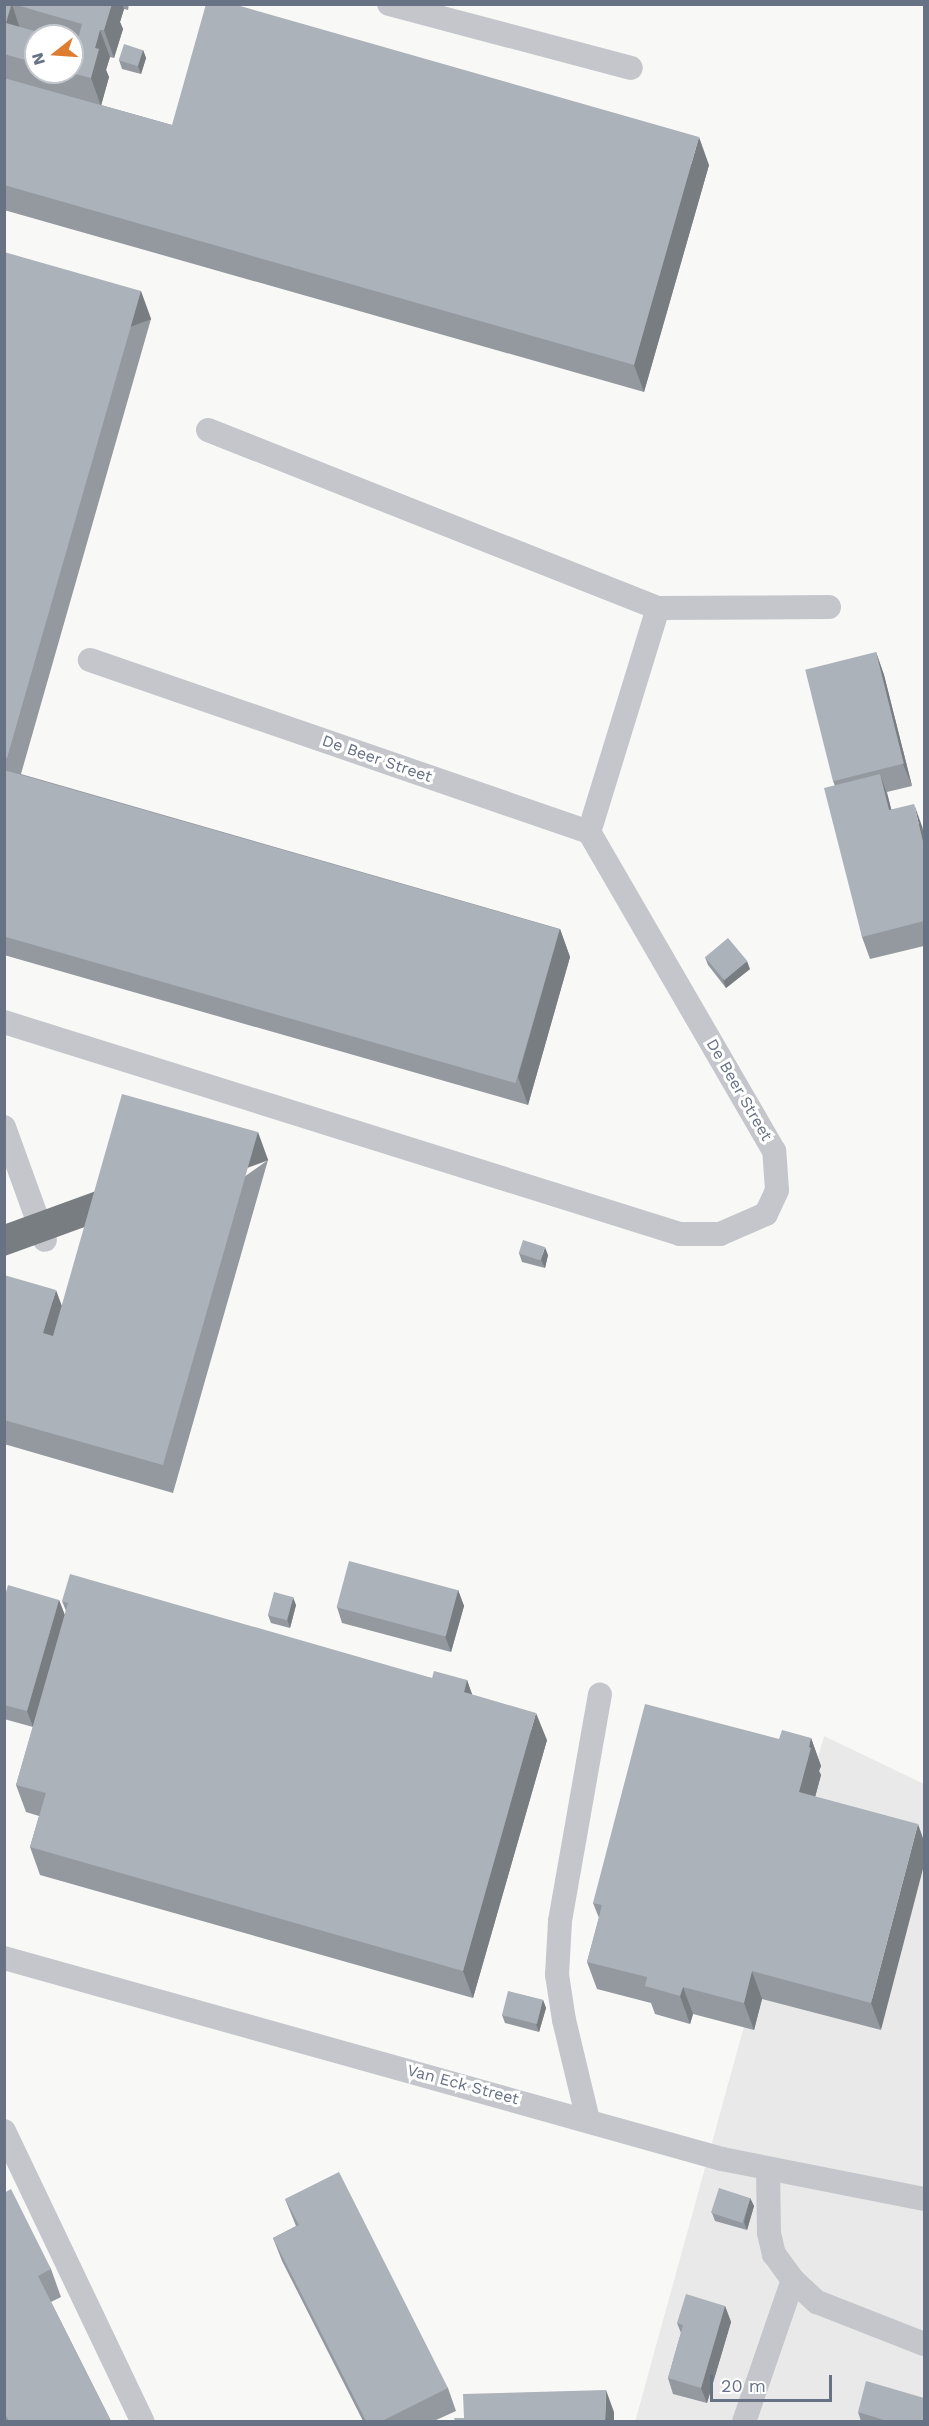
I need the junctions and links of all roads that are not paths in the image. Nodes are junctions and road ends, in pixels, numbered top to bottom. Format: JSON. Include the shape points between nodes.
{"nodes":[{"id":1,"x":389,"y":4,"type":"edge"},
{"id":2,"x":631,"y":68,"type":"dead end"},
{"id":3,"x":208,"y":430,"type":"dead end"},
{"id":4,"x":829,"y":607,"type":"dead end"},
{"id":5,"x":658,"y":608,"type":"junction"},
{"id":6,"x":90,"y":660,"type":"dead end"},
{"id":7,"x":589,"y":832,"type":"junction"},
{"id":8,"x":4,"y":1022,"type":"edge"},
{"id":9,"x":4,"y":1127,"type":"edge"},
{"id":10,"x":45,"y":1240,"type":"dead end"},
{"id":11,"x":600,"y":1694,"type":"dead end"},
{"id":12,"x":4,"y":1958,"type":"edge"},
{"id":13,"x":588,"y":2120,"type":"junction"},
{"id":14,"x":4,"y":2131,"type":"edge"},
{"id":15,"x":768,"y":2169,"type":"junction"},
{"id":16,"x":924,"y":2199,"type":"edge"},
{"id":17,"x":793,"y":2280,"type":"junction"},
{"id":18,"x":924,"y":2344,"type":"edge"},
{"id":19,"x":143,"y":2421,"type":"edge"},
{"id":20,"x":744,"y":2421,"type":"edge"}],
"edges":[{"from":1,"to":2,"type":"lane"},
{"from":3,"to":5,"type":"lane"},
{"from":4,"to":5,"type":"lane"},
{"from":5,"to":7,"type":"lane"},
{"from":6,"to":7,"type":"lane","name":"De Beer Street"},
{"from":7,"to":8,"type":"lane","name":"De Beer Street","via":[[774,1151],[777,1190],[766,1215],[720,1234],[680,1234]]},
{"from":9,"to":10,"type":"lane"},
{"from":11,"to":13,"type":"lane","via":[[560,1921],[557,1975]]},
{"from":12,"to":13,"type":"lane","name":"Van Eck Street"},
{"from":13,"to":15,"type":"lane","name":"Van Eck Street"},
{"from":14,"to":19,"type":"lane"},
{"from":15,"to":16,"type":"lane","name":"Van Eck Street"},
{"from":15,"to":17,"type":"lane","via":[[769,2233],[774,2254]]},
{"from":17,"to":18,"type":"lane","via":[[817,2302]]},
{"from":17,"to":20,"type":"lane"}]}
